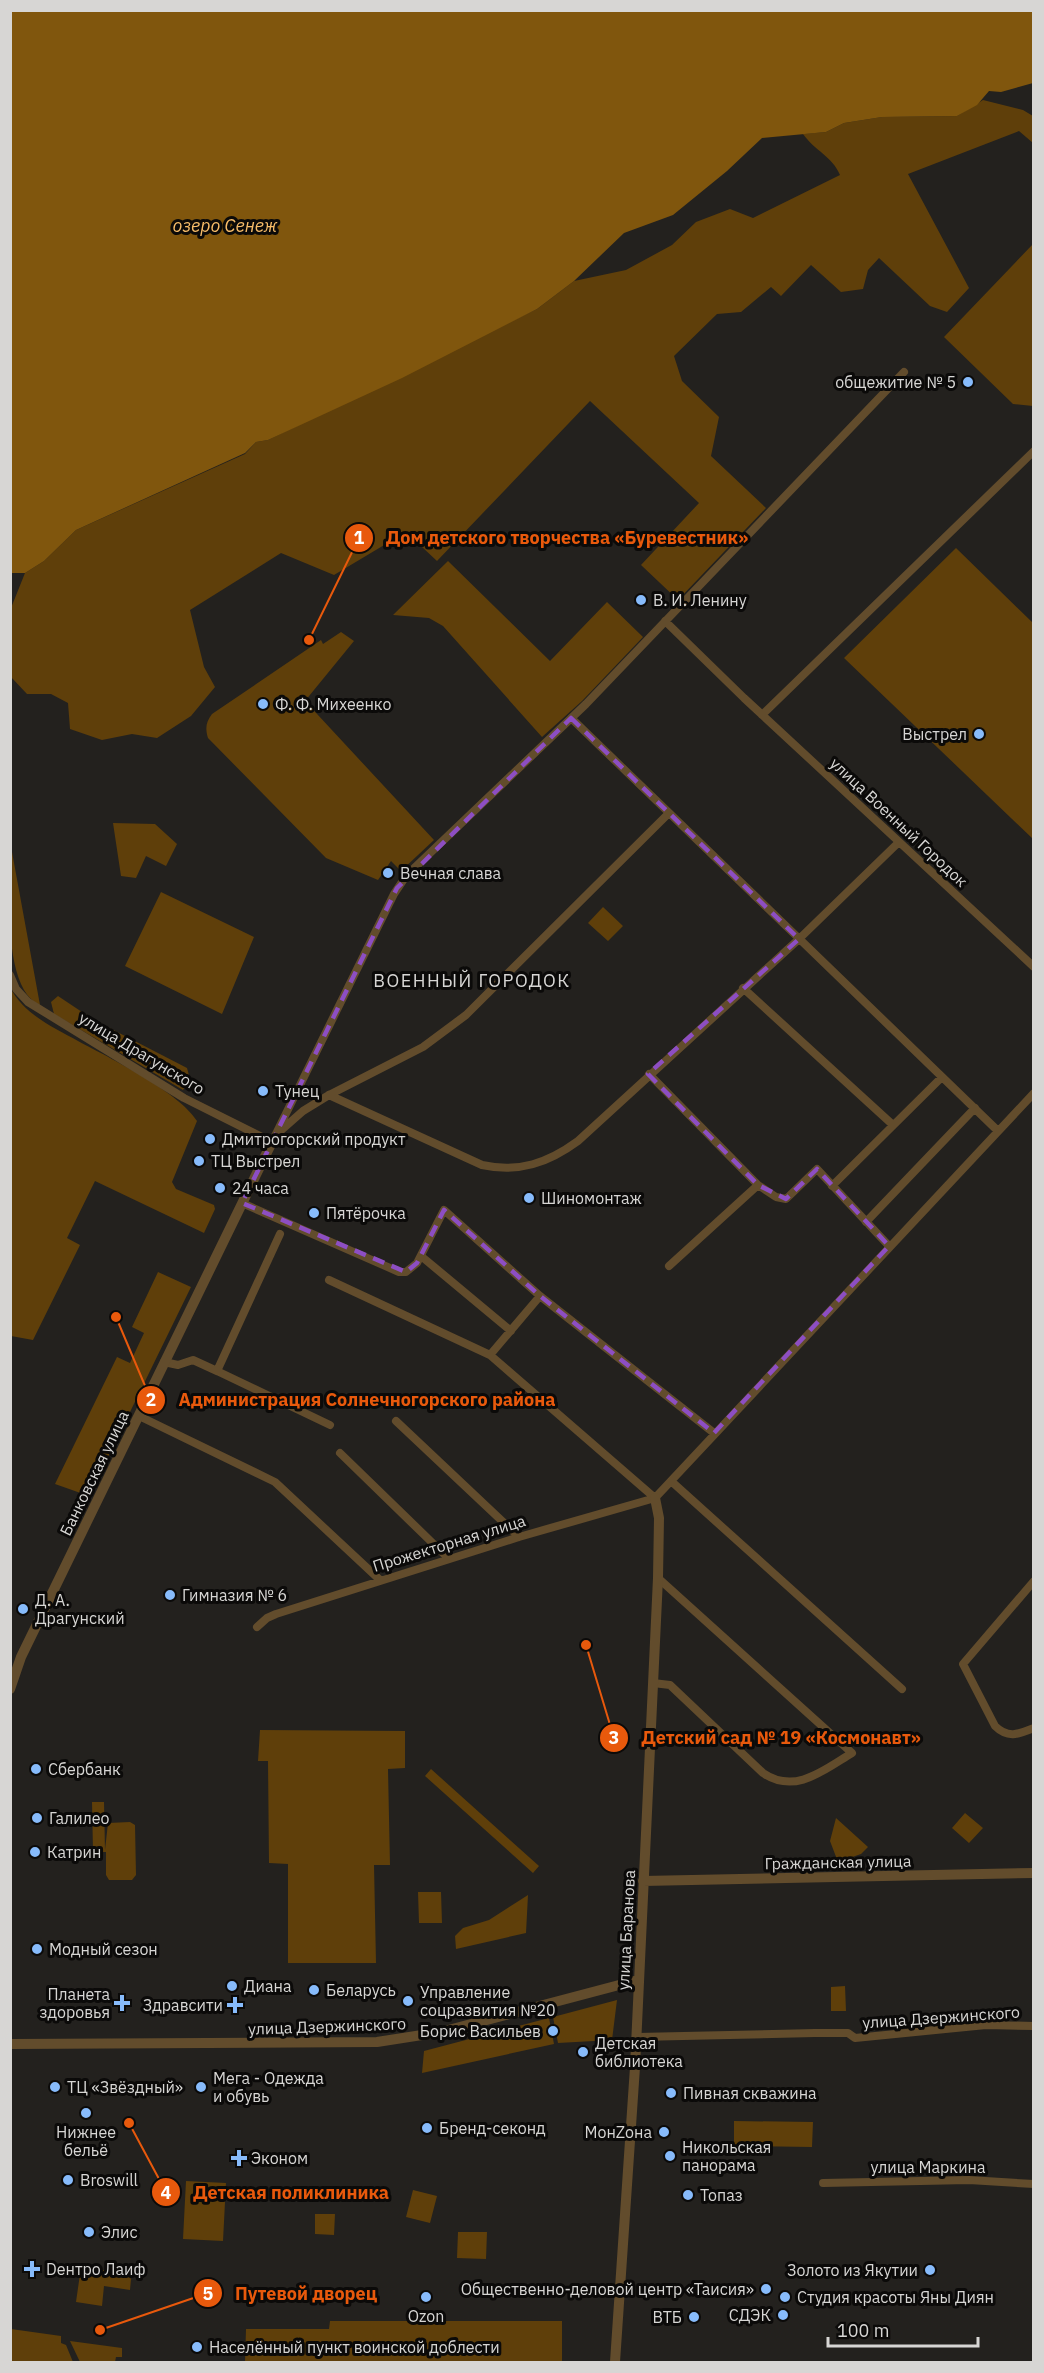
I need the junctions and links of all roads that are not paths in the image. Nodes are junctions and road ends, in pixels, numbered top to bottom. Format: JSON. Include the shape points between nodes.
{"nodes":[{"id":1,"x":904,"y":372,"type":"dead end"},
{"id":2,"x":1034,"y":451,"type":"edge"},
{"id":3,"x":665,"y":621,"type":"junction"},
{"id":4,"x":762,"y":715,"type":"junction"},
{"id":5,"x":571,"y":718,"type":"junction"},
{"id":6,"x":669,"y":813,"type":"junction"},
{"id":7,"x":899,"y":842,"type":"junction"},
{"id":8,"x":799,"y":939,"type":"junction"},
{"id":9,"x":1034,"y":967,"type":"edge"},
{"id":10,"x":10,"y":975,"type":"edge"},
{"id":11,"x":743,"y":988,"type":"junction"},
{"id":12,"x":649,"y":1074,"type":"junction"},
{"id":13,"x":942,"y":1077,"type":"junction"},
{"id":14,"x":1034,"y":1093,"type":"edge"},
{"id":15,"x":330,"y":1095,"type":"junction"},
{"id":16,"x":975,"y":1108,"type":"junction"},
{"id":17,"x":893,"y":1125,"type":"junction"},
{"id":18,"x":998,"y":1131,"type":"junction"},
{"id":19,"x":274,"y":1139,"type":"junction"},
{"id":20,"x":758,"y":1185,"type":"junction"},
{"id":21,"x":832,"y":1186,"type":"junction"},
{"id":22,"x":242,"y":1203,"type":"junction"},
{"id":23,"x":866,"y":1222,"type":"junction"},
{"id":24,"x":280,"y":1234,"type":"dead end"},
{"id":25,"x":889,"y":1246,"type":"junction"},
{"id":26,"x":421,"y":1256,"type":"junction"},
{"id":27,"x":669,"y":1266,"type":"dead end"},
{"id":28,"x":329,"y":1280,"type":"dead end"},
{"id":29,"x":540,"y":1296,"type":"junction"},
{"id":30,"x":510,"y":1331,"type":"junction"},
{"id":31,"x":490,"y":1355,"type":"junction"},
{"id":32,"x":164,"y":1362,"type":"junction"},
{"id":33,"x":217,"y":1371,"type":"junction"},
{"id":34,"x":139,"y":1416,"type":"junction"},
{"id":35,"x":396,"y":1421,"type":"dead end"},
{"id":36,"x":330,"y":1425,"type":"dead end"},
{"id":37,"x":714,"y":1433,"type":"junction"},
{"id":38,"x":340,"y":1453,"type":"dead end"},
{"id":39,"x":671,"y":1481,"type":"junction"},
{"id":40,"x":655,"y":1498,"type":"junction"},
{"id":41,"x":519,"y":1537,"type":"junction"},
{"id":42,"x":449,"y":1559,"type":"junction"},
{"id":43,"x":658,"y":1578,"type":"junction"},
{"id":44,"x":380,"y":1580,"type":"junction"},
{"id":45,"x":1034,"y":1581,"type":"edge"},
{"id":46,"x":256,"y":1627,"type":"dead end"},
{"id":47,"x":653,"y":1683,"type":"junction"},
{"id":48,"x":10,"y":1689,"type":"edge"},
{"id":49,"x":902,"y":1689,"type":"dead end"},
{"id":50,"x":1034,"y":1728,"type":"edge"},
{"id":51,"x":1034,"y":1873,"type":"edge"},
{"id":52,"x":643,"y":1881,"type":"junction"},
{"id":53,"x":638,"y":1980,"type":"junction"},
{"id":54,"x":620,"y":1985,"type":"junction"},
{"id":55,"x":638,"y":2001,"type":"junction"},
{"id":56,"x":1034,"y":2026,"type":"edge"},
{"id":57,"x":636,"y":2037,"type":"junction"},
{"id":58,"x":10,"y":2044,"type":"edge"},
{"id":59,"x":823,"y":2183,"type":"dead end"},
{"id":60,"x":1034,"y":2184,"type":"edge"},
{"id":61,"x":615,"y":2362,"type":"edge"}],
"edges":[{"from":1,"to":3,"type":"street"},
{"from":2,"to":4,"type":"street"},
{"from":3,"to":4,"type":"street","name":"улица Военный Городок"},
{"from":3,"to":5,"type":"street"},
{"from":4,"to":7,"type":"street","name":"улица Военный Городок"},
{"from":5,"to":6,"type":"street"},
{"from":5,"to":19,"type":"street","via":[[397,888]]},
{"from":6,"to":8,"type":"street"},
{"from":6,"to":15,"type":"street","via":[[466,1014],[423,1047]]},
{"from":7,"to":8,"type":"street"},
{"from":7,"to":9,"type":"street","name":"улица Военный Городок"},
{"from":8,"to":11,"type":"street"},
{"from":8,"to":13,"type":"street"},
{"from":10,"to":19,"type":"street","name":"улица Драгунского","via":[[28,1002],[184,1098]]},
{"from":11,"to":12,"type":"street"},
{"from":11,"to":17,"type":"street"},
{"from":12,"to":15,"type":"street","via":[[578,1141],[544,1161],[522,1168],[482,1165]]},
{"from":12,"to":20,"type":"street"},
{"from":13,"to":16,"type":"street"},
{"from":13,"to":17,"type":"street"},
{"from":14,"to":18,"type":"street"},
{"from":15,"to":19,"type":"street","via":[[303,1111]]},
{"from":16,"to":18,"type":"street"},
{"from":16,"to":23,"type":"street"},
{"from":17,"to":21,"type":"street"},
{"from":18,"to":25,"type":"street"},
{"from":19,"to":22,"type":"street","name":"Банковская улица"},
{"from":20,"to":21,"type":"street","via":[[786,1199],[817,1169]]},
{"from":20,"to":27,"type":"street"},
{"from":21,"to":23,"type":"street"},
{"from":22,"to":26,"type":"street","via":[[399,1272],[413,1268]]},
{"from":22,"to":32,"type":"street","name":"Банковская улица"},
{"from":23,"to":25,"type":"street"},
{"from":24,"to":33,"type":"street"},
{"from":25,"to":37,"type":"street"},
{"from":26,"to":29,"type":"street","via":[[444,1210]]},
{"from":26,"to":30,"type":"street"},
{"from":28,"to":31,"type":"street"},
{"from":29,"to":30,"type":"street"},
{"from":29,"to":37,"type":"street"},
{"from":30,"to":31,"type":"street"},
{"from":31,"to":40,"type":"street"},
{"from":32,"to":33,"type":"street","via":[[178,1365],[193,1360]]},
{"from":32,"to":34,"type":"street","name":"Банковская улица"},
{"from":33,"to":36,"type":"street"},
{"from":34,"to":44,"type":"street","via":[[269,1478]]},
{"from":34,"to":48,"type":"street","name":"Банковская улица","via":[[21,1657]]},
{"from":35,"to":41,"type":"street"},
{"from":37,"to":39,"type":"street"},
{"from":38,"to":42,"type":"street"},
{"from":39,"to":40,"type":"street"},
{"from":39,"to":49,"type":"street"},
{"from":40,"to":41,"type":"street","name":"Прожекторная улица"},
{"from":40,"to":43,"type":"street","name":"улица Баранова","via":[[659,1518]]},
{"from":41,"to":42,"type":"street","name":"Прожекторная улица"},
{"from":42,"to":44,"type":"street","name":"Прожекторная улица"},
{"from":43,"to":47,"type":"street","name":"улица Баранова"},
{"from":43,"to":47,"type":"street","via":[[852,1753],[813,1778],[780,1782],[763,1773],[670,1685]]},
{"from":44,"to":46,"type":"street","name":"Прожекторная улица","via":[[276,1614]]},
{"from":45,"to":50,"type":"street","via":[[963,1665],[1000,1731],[1016,1735]]},
{"from":47,"to":52,"type":"street","name":"улица Баранова"},
{"from":51,"to":52,"type":"street","name":"Гражданская улица"},
{"from":52,"to":53,"type":"street","name":"улица Баранова"},
{"from":53,"to":54,"type":"street","name":"улица Дзержинского"},
{"from":53,"to":55,"type":"street","name":"улица Баранова"},
{"from":54,"to":55,"type":"street","via":[[631,1989]]},
{"from":54,"to":58,"type":"street","name":"улица Дзержинского","via":[[441,2032],[386,2041]]},
{"from":55,"to":57,"type":"street","name":"улица Баранова"},
{"from":56,"to":57,"type":"street","name":"улица Дзержинского","via":[[986,2025],[855,2038],[849,2033]]},
{"from":57,"to":61,"type":"street","name":"улица Баранова"},
{"from":59,"to":60,"type":"street","name":"улица Маркина","via":[[969,2180]]}]}
